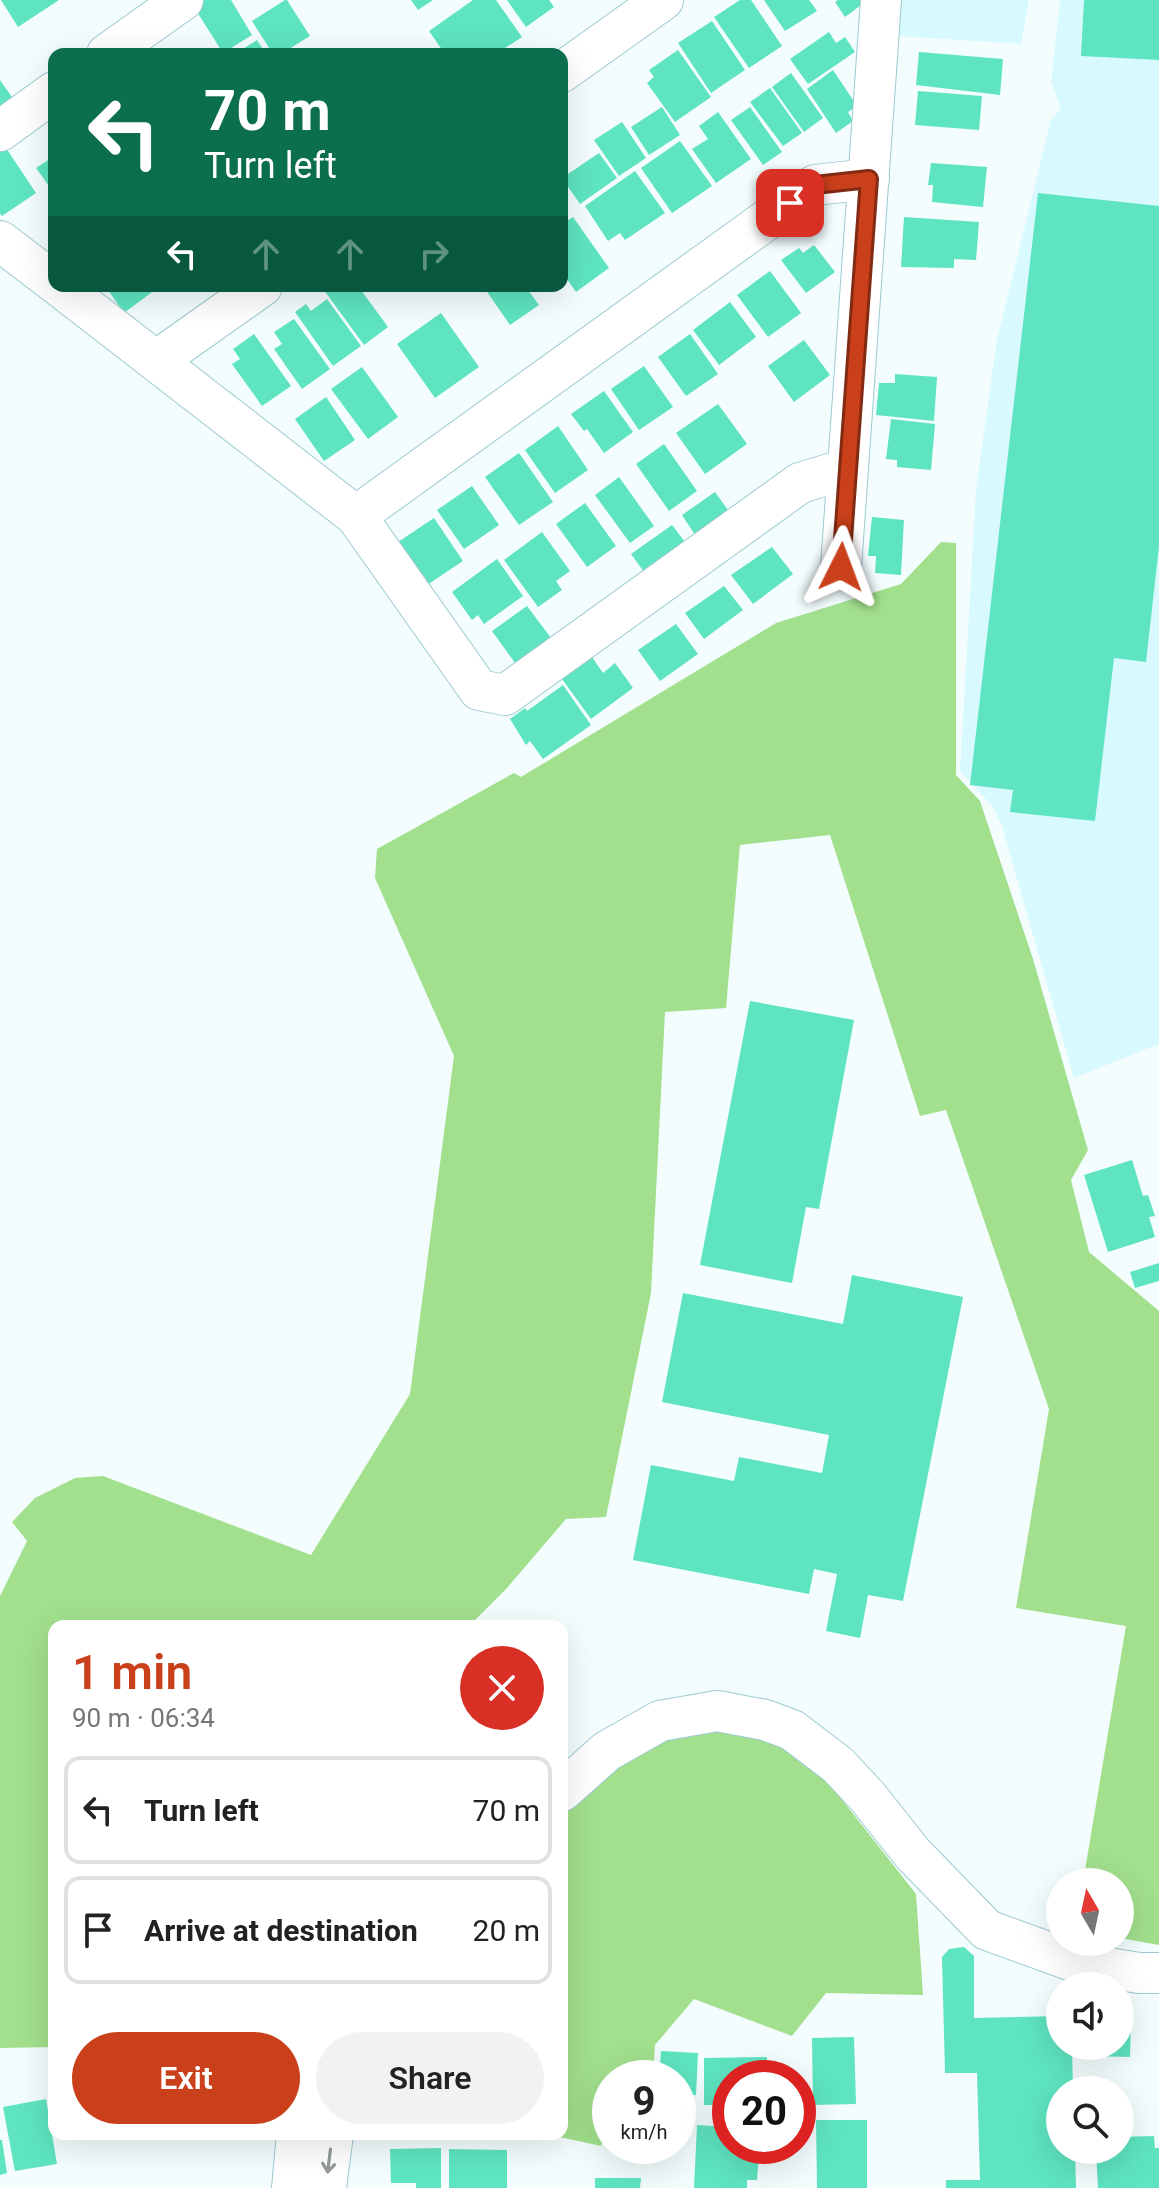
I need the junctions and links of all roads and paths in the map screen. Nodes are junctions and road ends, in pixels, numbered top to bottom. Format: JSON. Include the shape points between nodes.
{"nodes":[{"id":1,"x":183,"y":0,"type":"edge"},
{"id":2,"x":663,"y":0,"type":"edge"},
{"id":3,"x":881,"y":0,"type":"edge"},
{"id":4,"x":115,"y":48,"type":"edge"},
{"id":5,"x":568,"y":68,"type":"edge"},
{"id":6,"x":48,"y":96,"type":"edge"},
{"id":7,"x":0,"y":131,"type":"edge"},
{"id":8,"x":869,"y":179,"type":"junction"},
{"id":9,"x":0,"y":241,"type":"edge"},
{"id":10,"x":48,"y":277,"type":"edge"},
{"id":11,"x":67,"y":292,"type":"edge"},
{"id":12,"x":254,"y":292,"type":"edge"},
{"id":13,"x":156,"y":361,"type":"junction"},
{"id":14,"x":846,"y":469,"type":"junction"},
{"id":15,"x":356,"y":516,"type":"junction"},
{"id":16,"x":841,"y":567,"type":"dead end"},
{"id":17,"x":568,"y":1786,"type":"edge"},
{"id":18,"x":1159,"y":1973,"type":"edge"},
{"id":19,"x":296,"y":2140,"type":"edge"},
{"id":20,"x":332,"y":2140,"type":"edge"},
{"id":21,"x":292,"y":2188,"type":"edge"},
{"id":22,"x":326,"y":2188,"type":"edge"}],
"edges":[{"from":1,"to":4,"type":"lane"},
{"from":2,"to":5,"type":"lane"},
{"from":3,"to":8,"type":"lane"},
{"from":6,"to":7,"type":"lane"},
{"from":8,"to":14,"type":"lane"},
{"from":8,"to":15,"type":"lane","via":[[815,185]]},
{"from":9,"to":10,"type":"lane"},
{"from":11,"to":13,"type":"lane"},
{"from":12,"to":13,"type":"lane"},
{"from":13,"to":15,"type":"lane"},
{"from":14,"to":15,"type":"lane","via":[[800,483],[505,695],[479,690]]},
{"from":14,"to":16,"type":"lane"},
{"from":17,"to":18,"type":"lane","via":[[607,1751],[660,1721],[717,1711],[765,1720],[792,1730],[838,1765],[987,1930],[1078,1963]]},
{"from":19,"to":21,"type":"lane"},
{"from":20,"to":22,"type":"lane","one_way":true}]}
